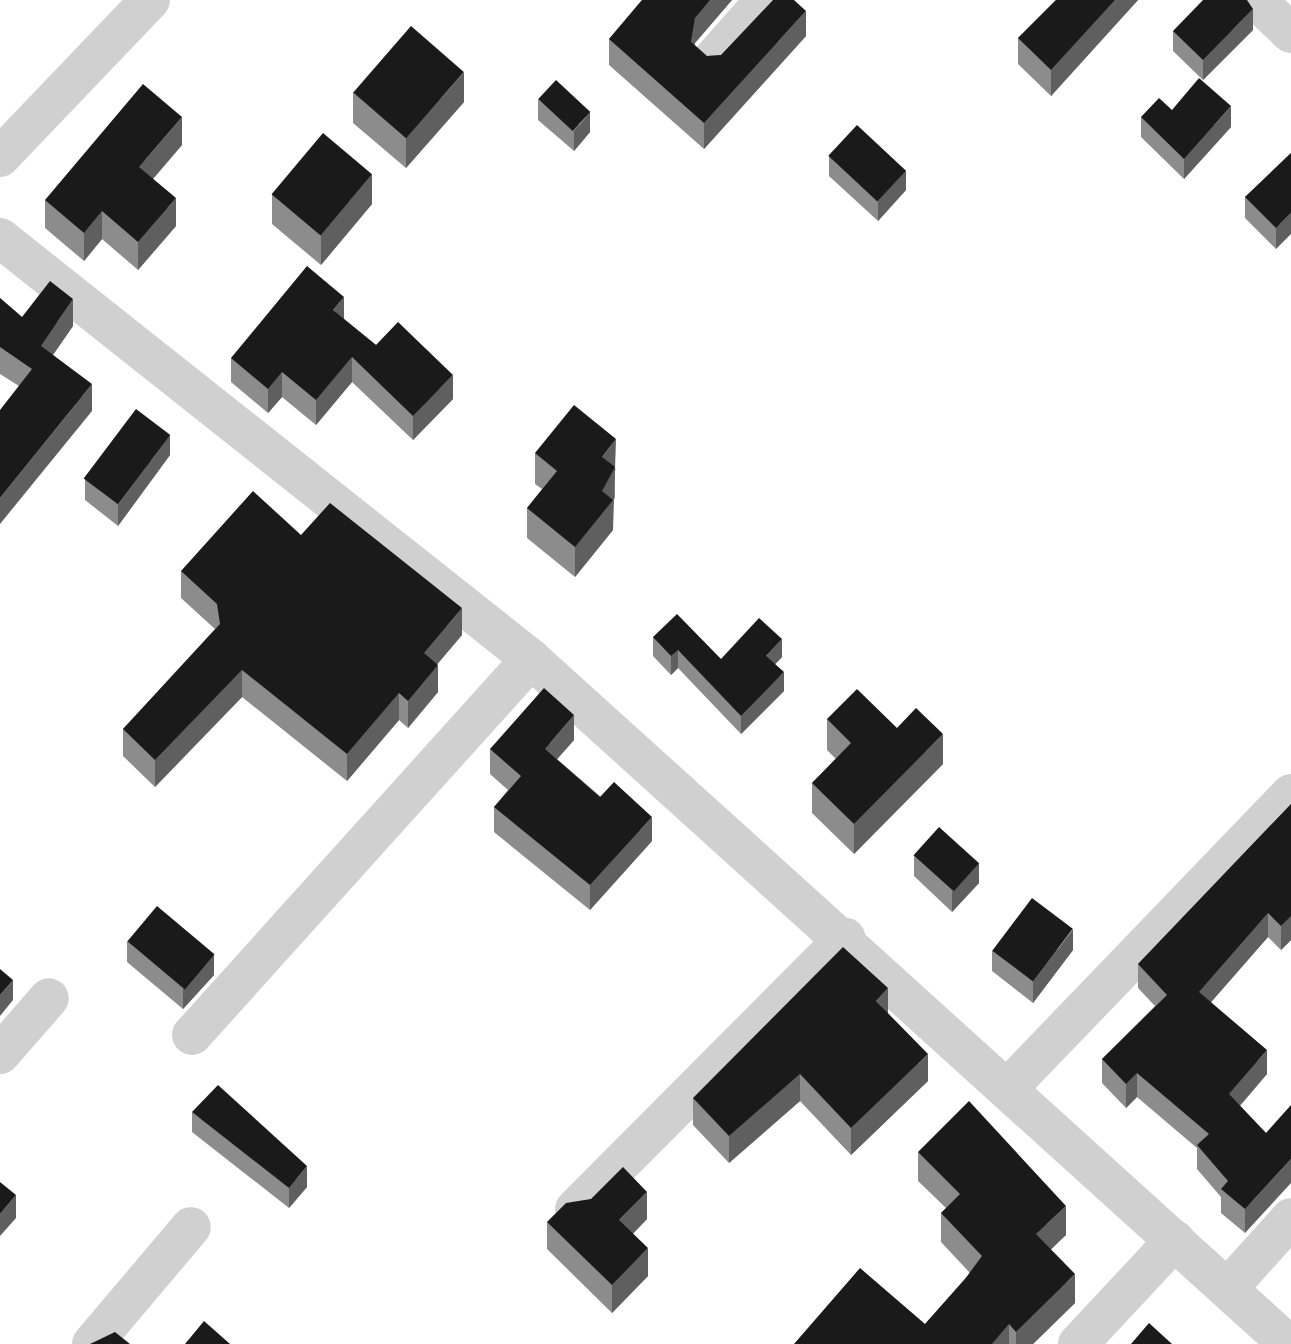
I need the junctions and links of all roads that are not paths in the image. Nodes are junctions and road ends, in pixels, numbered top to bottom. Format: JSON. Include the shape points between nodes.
{"nodes":[{"id":1,"x":150,"y":0,"type":"edge"},
{"id":2,"x":765,"y":0,"type":"edge"},
{"id":3,"x":1256,"y":0,"type":"edge"},
{"id":4,"x":1291,"y":33,"type":"edge"},
{"id":5,"x":713,"y":59,"type":"edge"},
{"id":6,"x":0,"y":157,"type":"edge"},
{"id":7,"x":0,"y":238,"type":"edge"},
{"id":8,"x":530,"y":659,"type":"junction"},
{"id":9,"x":1291,"y":794,"type":"edge"},
{"id":10,"x":845,"y":938,"type":"junction"},
{"id":11,"x":48,"y":998,"type":"dead end"},
{"id":12,"x":192,"y":1034,"type":"dead end"},
{"id":13,"x":0,"y":1054,"type":"edge"},
{"id":14,"x":1008,"y":1088,"type":"junction"},
{"id":15,"x":575,"y":1208,"type":"edge"},
{"id":16,"x":1291,"y":1218,"type":"edge"},
{"id":17,"x":192,"y":1228,"type":"dead end"},
{"id":18,"x":1176,"y":1240,"type":"junction"},
{"id":19,"x":1228,"y":1288,"type":"junction"},
{"id":20,"x":92,"y":1344,"type":"edge"},
{"id":21,"x":1078,"y":1344,"type":"edge"},
{"id":22,"x":1288,"y":1344,"type":"edge"}],
"edges":[{"from":1,"to":6,"type":"street"},
{"from":2,"to":5,"type":"street"},
{"from":3,"to":4,"type":"street"},
{"from":7,"to":8,"type":"street"},
{"from":8,"to":10,"type":"street"},
{"from":8,"to":12,"type":"street"},
{"from":9,"to":14,"type":"street"},
{"from":10,"to":14,"type":"street"},
{"from":10,"to":15,"type":"street"},
{"from":11,"to":13,"type":"street"},
{"from":14,"to":18,"type":"street"},
{"from":16,"to":19,"type":"street"},
{"from":17,"to":20,"type":"street"},
{"from":18,"to":19,"type":"street"},
{"from":18,"to":21,"type":"street"},
{"from":19,"to":22,"type":"street"}]}
